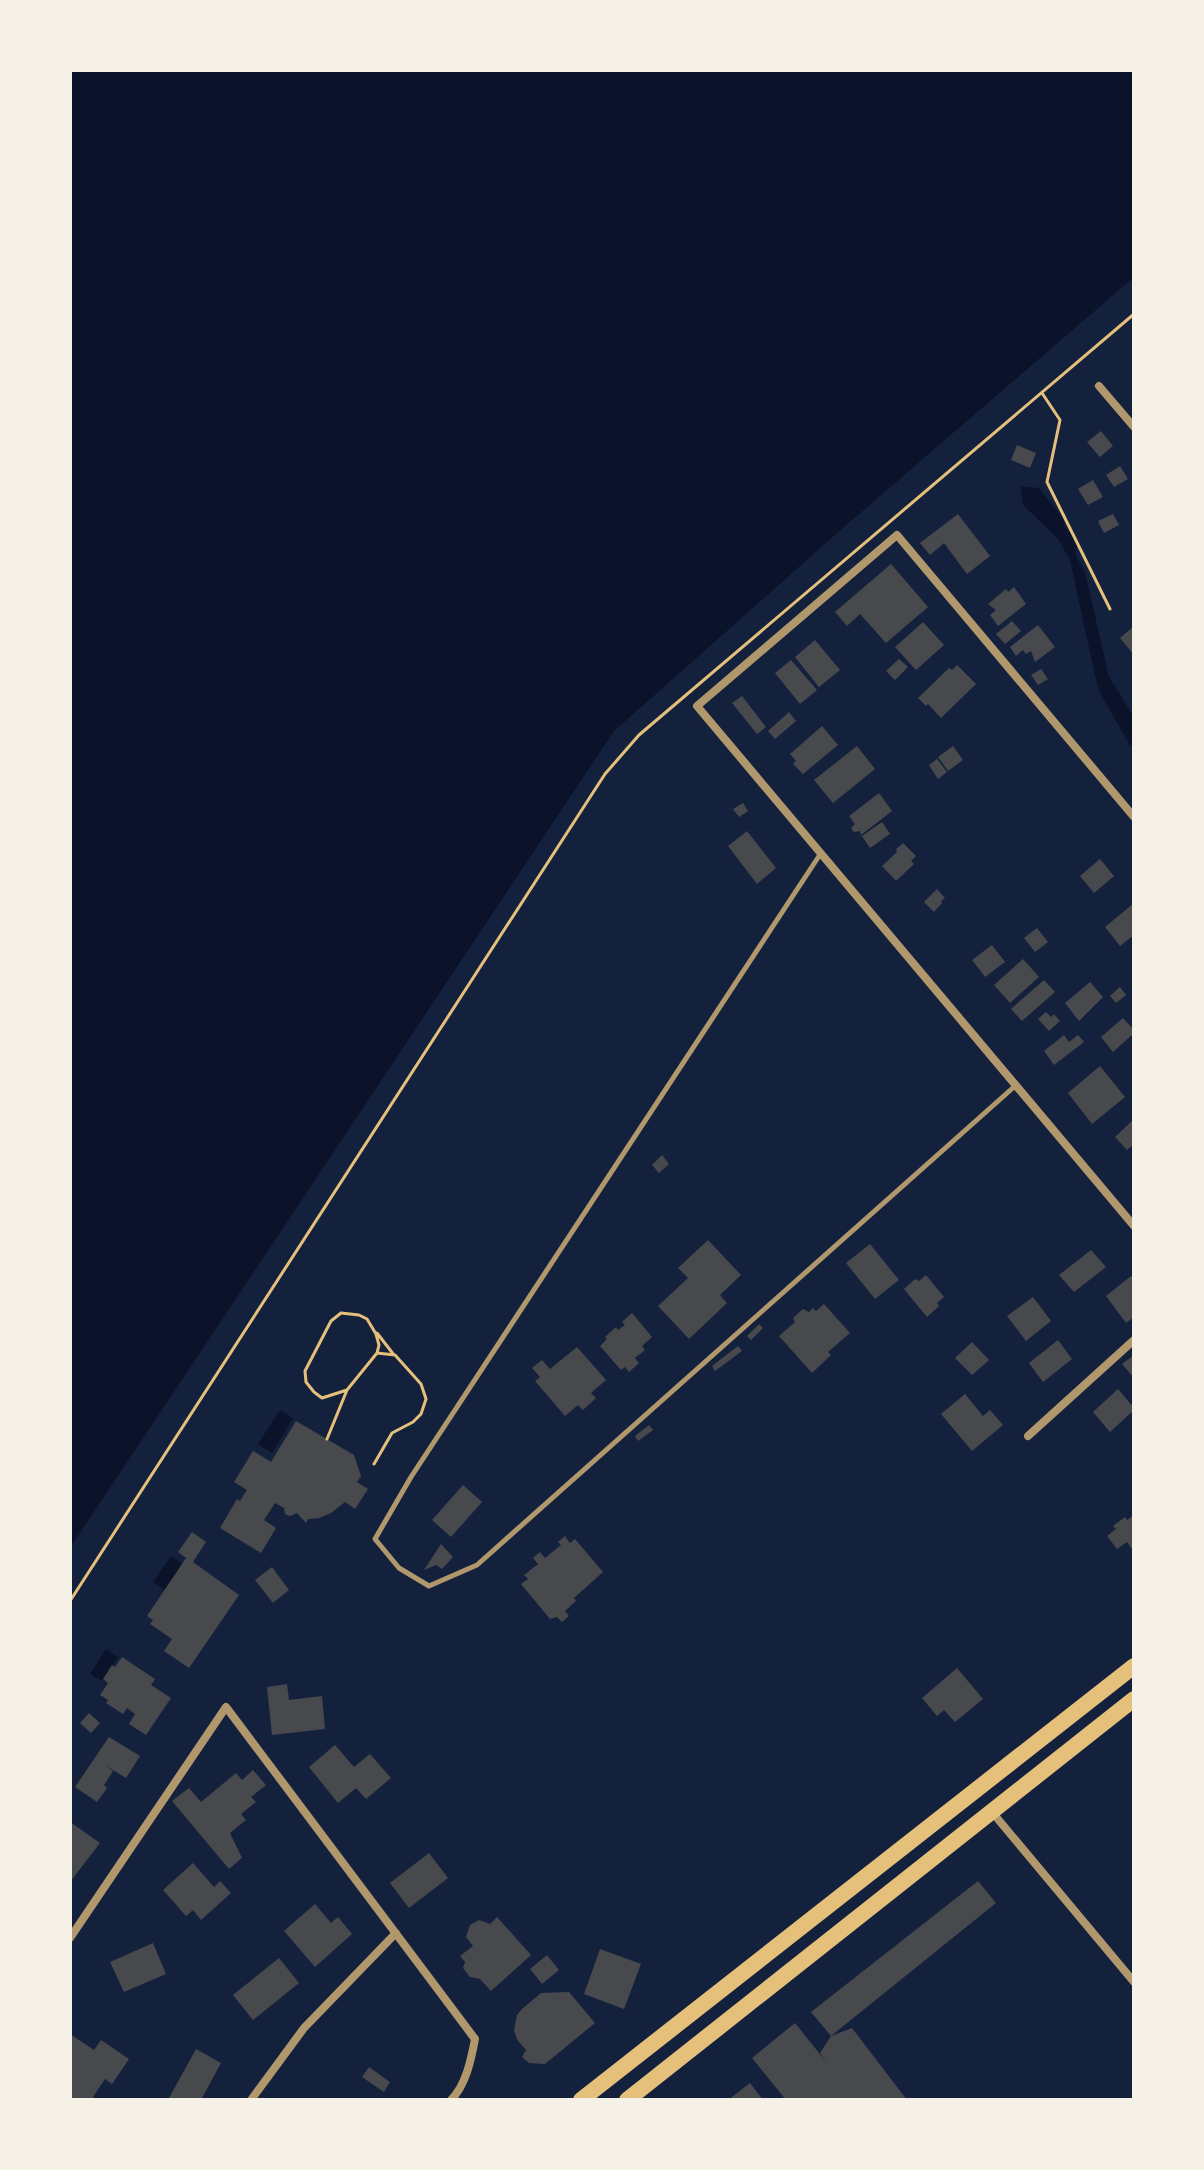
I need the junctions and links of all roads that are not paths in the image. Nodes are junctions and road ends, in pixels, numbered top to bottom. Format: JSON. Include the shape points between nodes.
{"nodes":[{"id":1,"x":1099,"y":386,"type":"dead end"},
{"id":2,"x":1134,"y":427,"type":"edge"},
{"id":3,"x":1134,"y":817,"type":"edge"},
{"id":4,"x":821,"y":853,"type":"junction"},
{"id":5,"x":1016,"y":1085,"type":"junction"},
{"id":6,"x":1134,"y":1226,"type":"edge"},
{"id":7,"x":1134,"y":1340,"type":"edge"},
{"id":8,"x":1028,"y":1436,"type":"dead end"},
{"id":9,"x":1134,"y":1666,"type":"edge"},
{"id":10,"x":1134,"y":1699,"type":"edge"},
{"id":11,"x":992,"y":1812,"type":"junction"},
{"id":12,"x":396,"y":1933,"type":"junction"},
{"id":13,"x":70,"y":1938,"type":"edge"},
{"id":14,"x":1134,"y":1982,"type":"edge"},
{"id":15,"x":251,"y":2100,"type":"edge"},
{"id":16,"x":451,"y":2100,"type":"edge"},
{"id":17,"x":581,"y":2100,"type":"edge"},
{"id":18,"x":627,"y":2100,"type":"edge"}],
"edges":[{"from":1,"to":2,"type":"street"},
{"from":3,"to":4,"type":"street","via":[[897,535],[697,706]]},
{"from":4,"to":5,"type":"street"},
{"from":4,"to":5,"type":"lane","via":[[411,1477],[375,1539],[399,1568],[429,1586],[477,1565]]},
{"from":5,"to":6,"type":"street"},
{"from":7,"to":8,"type":"street"},
{"from":9,"to":17,"type":"main road"},
{"from":10,"to":11,"type":"main road"},
{"from":11,"to":14,"type":"street"},
{"from":11,"to":18,"type":"main road"},
{"from":12,"to":13,"type":"street","via":[[226,1707]]},
{"from":12,"to":15,"type":"street","via":[[304,2028]]},
{"from":12,"to":16,"type":"street","via":[[475,2039]]}]}
